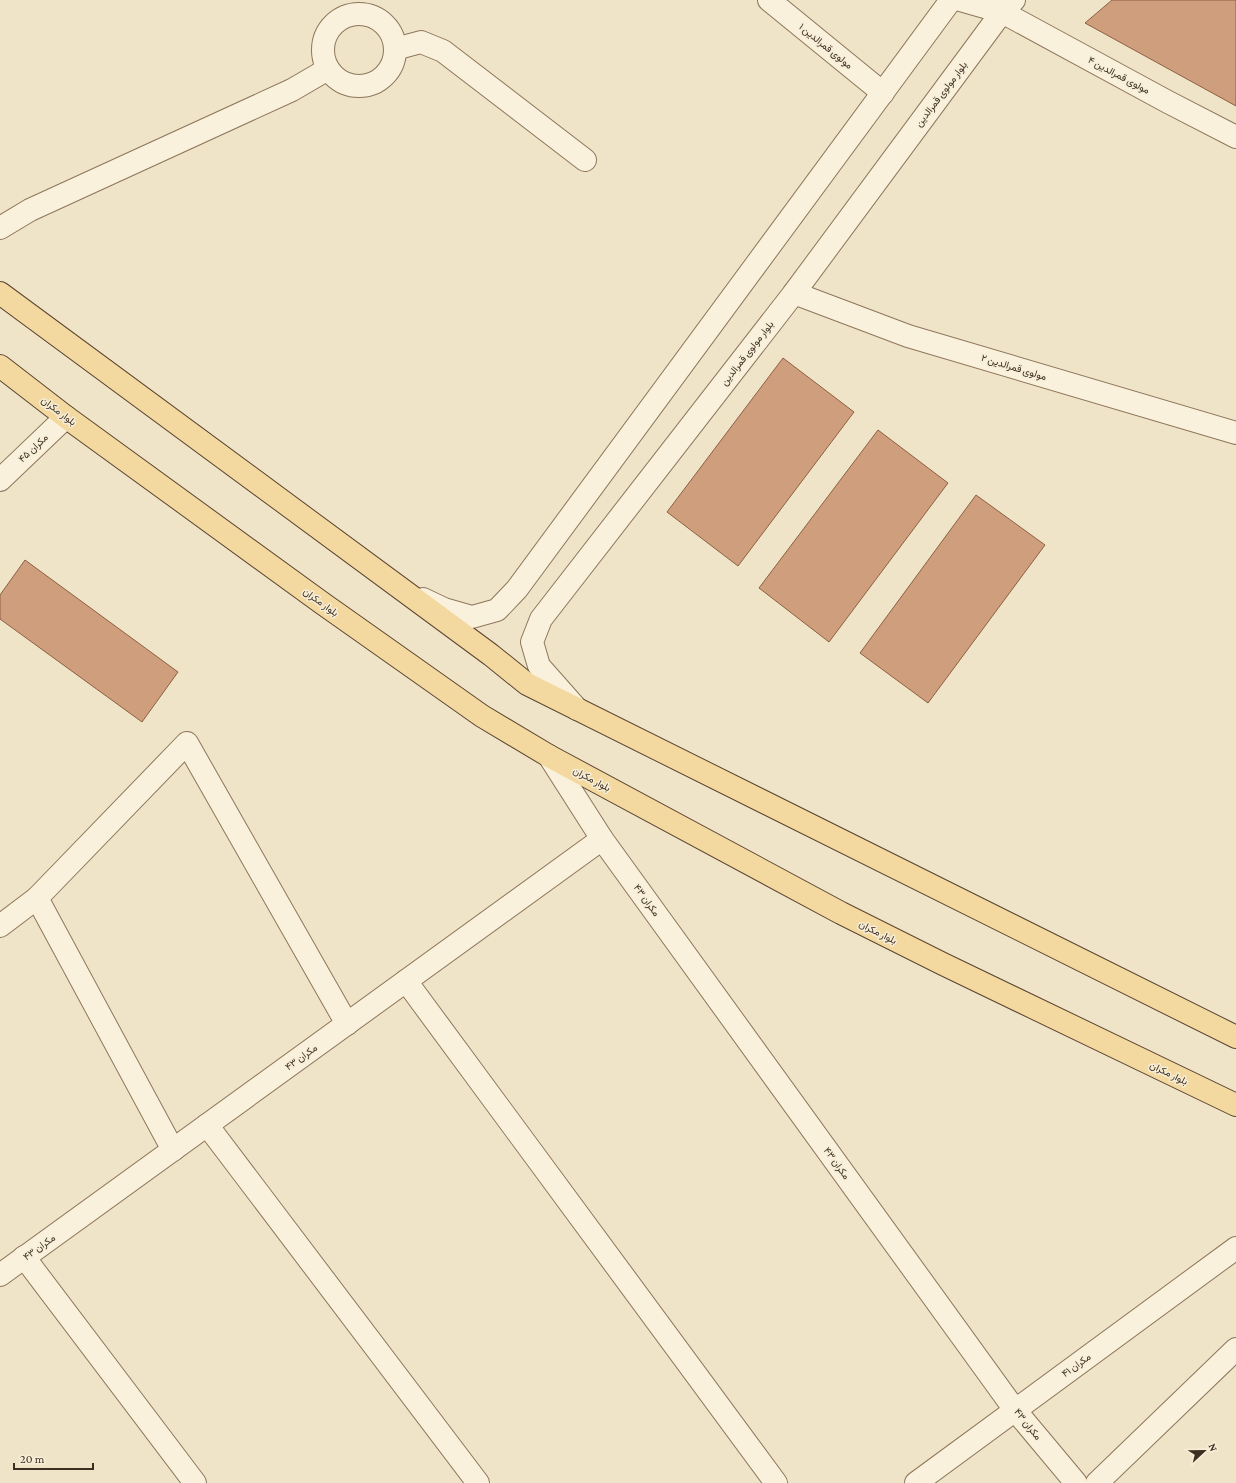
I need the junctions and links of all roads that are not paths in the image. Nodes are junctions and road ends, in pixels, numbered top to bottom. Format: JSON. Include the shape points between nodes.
{"nodes":[{"id":1,"x":769,"y":0,"type":"edge"},
{"id":2,"x":951,"y":0,"type":"edge"},
{"id":3,"x":960,"y":0,"type":"edge"},
{"id":4,"x":1008,"y":6,"type":"edge"},
{"id":5,"x":345,"y":8,"type":"edge"},
{"id":6,"x":395,"y":49,"type":"junction"},
{"id":7,"x":328,"y":69,"type":"junction"},
{"id":8,"x":883,"y":93,"type":"junction"},
{"id":9,"x":1236,"y":137,"type":"edge"},
{"id":10,"x":585,"y":160,"type":"dead end"},
{"id":11,"x":0,"y":228,"type":"edge"},
{"id":12,"x":0,"y":293,"type":"edge"},
{"id":13,"x":794,"y":293,"type":"junction"},
{"id":14,"x":0,"y":366,"type":"edge"},
{"id":15,"x":66,"y":417,"type":"junction"},
{"id":16,"x":1236,"y":433,"type":"edge"},
{"id":17,"x":0,"y":480,"type":"edge"},
{"id":18,"x":400,"y":589,"type":"junction"},
{"id":19,"x":577,"y":709,"type":"junction"},
{"id":20,"x":549,"y":756,"type":"junction"},
{"id":21,"x":602,"y":839,"type":"junction"},
{"id":22,"x":37,"y":898,"type":"junction"},
{"id":23,"x":0,"y":926,"type":"edge"},
{"id":24,"x":406,"y":981,"type":"junction"},
{"id":25,"x":347,"y":1024,"type":"junction"},
{"id":26,"x":1236,"y":1037,"type":"edge"},
{"id":27,"x":1236,"y":1105,"type":"edge"},
{"id":28,"x":207,"y":1125,"type":"junction"},
{"id":29,"x":173,"y":1150,"type":"junction"},
{"id":30,"x":1236,"y":1248,"type":"edge"},
{"id":31,"x":24,"y":1258,"type":"junction"},
{"id":32,"x":0,"y":1275,"type":"edge"},
{"id":33,"x":1236,"y":1349,"type":"edge"},
{"id":34,"x":1015,"y":1410,"type":"junction"},
{"id":35,"x":195,"y":1483,"type":"edge"},
{"id":36,"x":478,"y":1483,"type":"edge"},
{"id":37,"x":776,"y":1483,"type":"edge"},
{"id":38,"x":916,"y":1483,"type":"edge"},
{"id":39,"x":1076,"y":1483,"type":"edge"},
{"id":40,"x":1097,"y":1483,"type":"edge"}],
"edges":[{"from":1,"to":8,"type":"street","name":"مولوی قمرالدین ۱"},
{"from":2,"to":8,"type":"street"},
{"from":3,"to":4,"type":"street","name":"مولوی قمرالدین ۴"},
{"from":4,"to":9,"type":"street","name":"مولوی قمرالدین ۴","via":[[1168,102]]},
{"from":4,"to":13,"type":"street","name":"بلوار مولوی قمرالدین"},
{"from":5,"to":6,"type":"street","via":[[354,14],[366,14],[377,18],[386,26]]},
{"from":5,"to":7,"type":"street","via":[[342,18],[332,25],[326,35],[323,47]]},
{"from":6,"to":7,"type":"street","via":[[388,71],[380,80],[369,84],[346,84]]},
{"from":6,"to":10,"type":"street","via":[[421,42],[443,51]]},
{"from":7,"to":11,"type":"street","via":[[292,90],[30,210]]},
{"from":8,"to":18,"type":"street","via":[[517,589],[497,610],[472,617],[444,609]]},
{"from":12,"to":18,"type":"main road"},
{"from":13,"to":16,"type":"street","name":"مولوی قمرالدین ۲","via":[[908,336]]},
{"from":13,"to":19,"type":"street","name":"بلوار مولوی قمرالدین","via":[[541,619],[532,642],[539,666]]},
{"from":14,"to":15,"type":"main road","name":"بلوار مکران"},
{"from":15,"to":17,"type":"street","name":"مکران ۴۵"},
{"from":15,"to":20,"type":"main road","name":"بلوار مکران","via":[[482,716]]},
{"from":18,"to":19,"type":"main road","via":[[528,684]]},
{"from":19,"to":26,"type":"main road"},
{"from":20,"to":21,"type":"street","name":"مکران ۴۳"},
{"from":20,"to":27,"type":"main road","name":"بلوار مکران","via":[[847,916]]},
{"from":21,"to":24,"type":"street","name":"مکران ۴۳"},
{"from":21,"to":34,"type":"street","name":"مکران ۴۳"},
{"from":22,"to":23,"type":"street"},
{"from":22,"to":25,"type":"street","via":[[187,743]]},
{"from":22,"to":29,"type":"street"},
{"from":24,"to":25,"type":"street","name":"مکران ۴۳"},
{"from":24,"to":37,"type":"street"},
{"from":25,"to":28,"type":"street","name":"مکران ۴۳"},
{"from":28,"to":29,"type":"street","name":"مکران ۴۳"},
{"from":28,"to":36,"type":"street"},
{"from":29,"to":31,"type":"street","name":"مکران ۴۳"},
{"from":30,"to":34,"type":"street","name":"مکران ۴۱"},
{"from":31,"to":32,"type":"street","name":"مکران ۴۳"},
{"from":31,"to":35,"type":"street"},
{"from":33,"to":40,"type":"street"},
{"from":34,"to":38,"type":"street","name":"مکران ۴۱"},
{"from":34,"to":39,"type":"street","name":"مکران ۴۳"}]}
